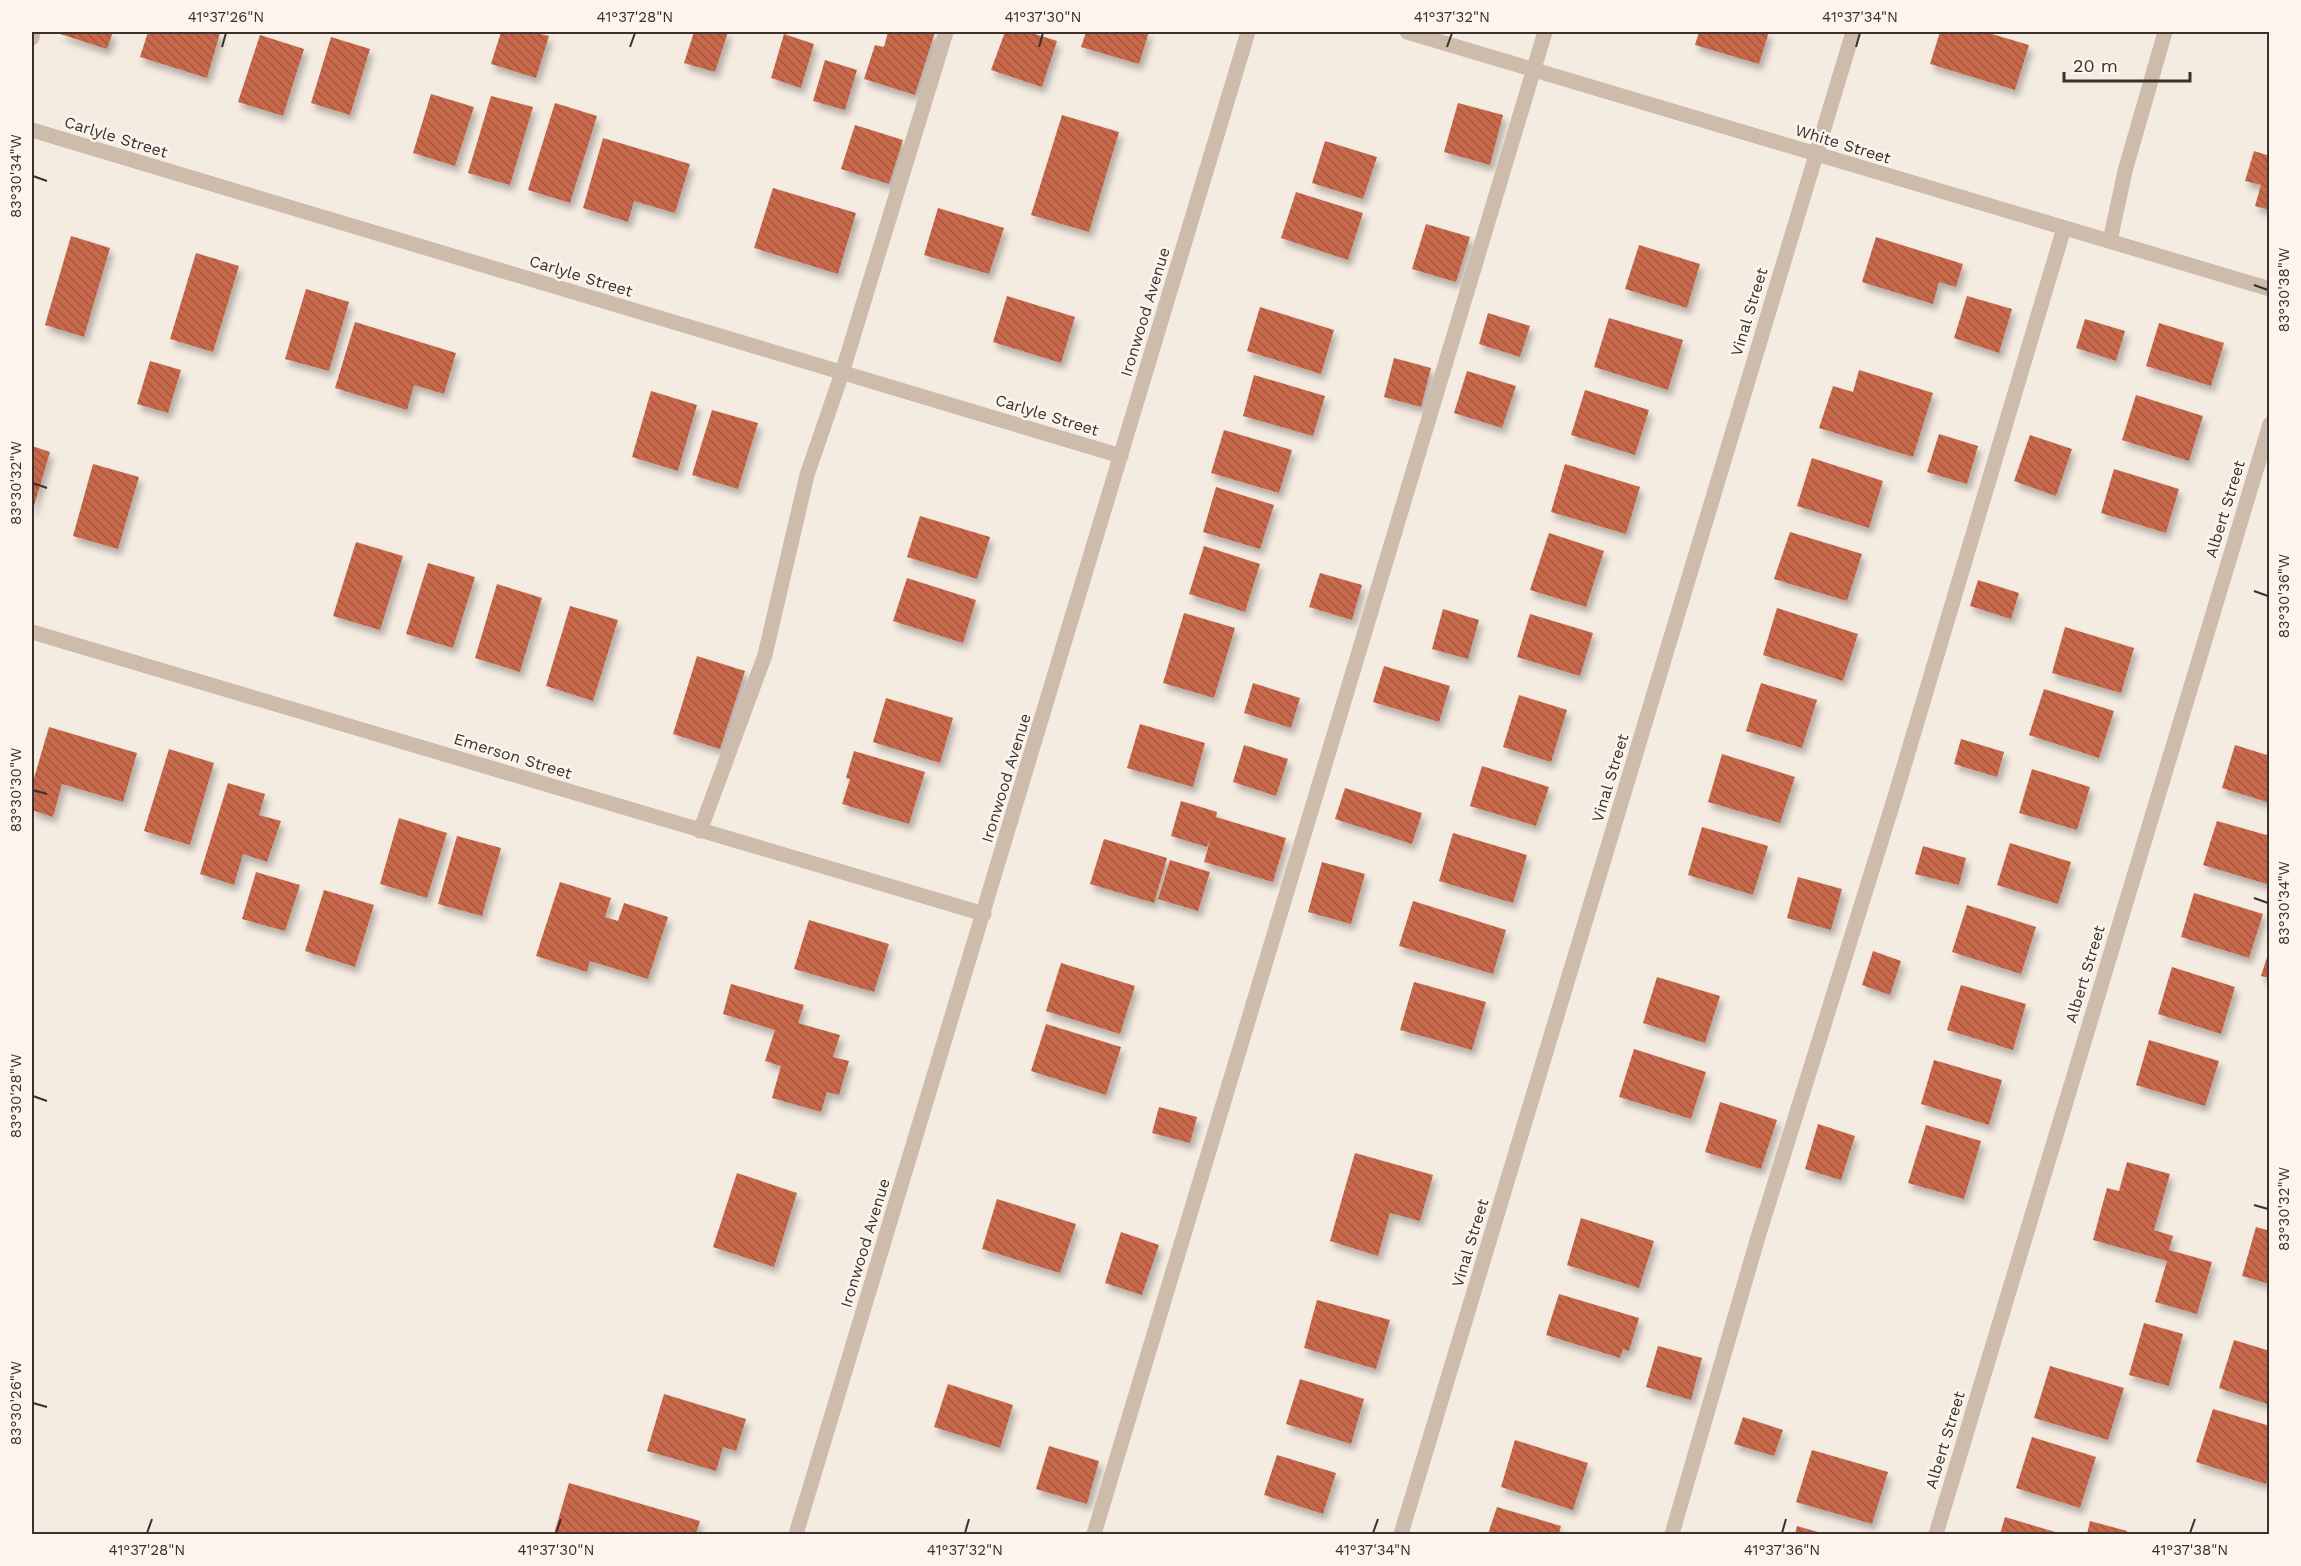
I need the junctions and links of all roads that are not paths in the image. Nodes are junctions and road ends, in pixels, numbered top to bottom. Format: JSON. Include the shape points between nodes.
{"nodes":[{"id":1,"x":33,"y":32,"type":"edge"},
{"id":2,"x":946,"y":32,"type":"edge"},
{"id":3,"x":1248,"y":32,"type":"edge"},
{"id":4,"x":1407,"y":32,"type":"edge"},
{"id":5,"x":1545,"y":32,"type":"edge"},
{"id":6,"x":1853,"y":32,"type":"edge"},
{"id":7,"x":2165,"y":32,"type":"edge"},
{"id":8,"x":32,"y":38,"type":"edge"},
{"id":9,"x":1533,"y":69,"type":"junction"},
{"id":10,"x":32,"y":130,"type":"edge"},
{"id":11,"x":1816,"y":154,"type":"junction"},
{"id":12,"x":2064,"y":228,"type":"junction"},
{"id":13,"x":2110,"y":241,"type":"junction"},
{"id":14,"x":2270,"y":289,"type":"edge"},
{"id":15,"x":842,"y":373,"type":"junction"},
{"id":16,"x":2270,"y":424,"type":"edge"},
{"id":17,"x":1121,"y":456,"type":"junction"},
{"id":18,"x":32,"y":632,"type":"edge"},
{"id":19,"x":700,"y":831,"type":"junction"},
{"id":20,"x":984,"y":914,"type":"junction"},
{"id":21,"x":796,"y":1534,"type":"edge"},
{"id":22,"x":1094,"y":1534,"type":"edge"},
{"id":23,"x":1401,"y":1534,"type":"edge"},
{"id":24,"x":1672,"y":1534,"type":"edge"},
{"id":25,"x":1936,"y":1534,"type":"edge"}],
"edges":[{"from":1,"to":8,"type":"street"},
{"from":2,"to":15,"type":"street"},
{"from":3,"to":17,"type":"street","name":"Ironwood Avenue"},
{"from":4,"to":9,"type":"street","name":"White Street"},
{"from":5,"to":9,"type":"street"},
{"from":6,"to":11,"type":"street","name":"Vinal Street"},
{"from":7,"to":13,"type":"street","via":[[2125,171]]},
{"from":9,"to":11,"type":"street","name":"White Street"},
{"from":9,"to":22,"type":"street"},
{"from":10,"to":15,"type":"street","name":"Carlyle Street"},
{"from":11,"to":12,"type":"street","name":"White Street"},
{"from":11,"to":23,"type":"street","name":"Vinal Street"},
{"from":12,"to":13,"type":"street","name":"White Street"},
{"from":12,"to":24,"type":"street","via":[[1893,803],[1758,1237]]},
{"from":13,"to":14,"type":"street","name":"White Street"},
{"from":15,"to":17,"type":"street","name":"Carlyle Street"},
{"from":15,"to":19,"type":"street","via":[[807,475],[765,655]]},
{"from":16,"to":25,"type":"street","name":"Albert Street"},
{"from":17,"to":20,"type":"street","name":"Ironwood Avenue"},
{"from":18,"to":19,"type":"street","name":"Emerson Street"},
{"from":19,"to":20,"type":"street","name":"Emerson Street"},
{"from":20,"to":21,"type":"street","name":"Ironwood Avenue"}]}
